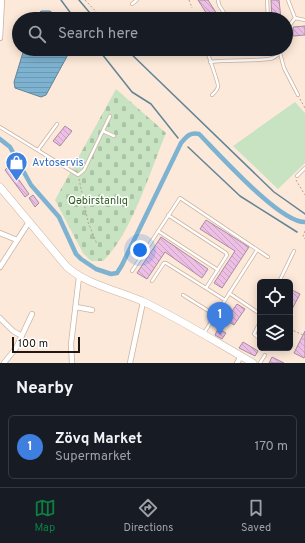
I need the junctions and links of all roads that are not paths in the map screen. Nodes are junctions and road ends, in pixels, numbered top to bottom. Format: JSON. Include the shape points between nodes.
{"nodes":[{"id":1,"x":2,"y":0,"type":"edge"},
{"id":2,"x":137,"y":0,"type":"edge"},
{"id":3,"x":218,"y":0,"type":"edge"},
{"id":4,"x":266,"y":0,"type":"edge"},
{"id":5,"x":288,"y":0,"type":"edge"},
{"id":6,"x":132,"y":4,"type":"dead end"},
{"id":7,"x":224,"y":12,"type":"edge"},
{"id":8,"x":267,"y":12,"type":"edge"},
{"id":9,"x":296,"y":18,"type":"junction"},
{"id":10,"x":305,"y":20,"type":"edge"},
{"id":11,"x":293,"y":21,"type":"edge"},
{"id":12,"x":0,"y":38,"type":"edge"},
{"id":13,"x":209,"y":56,"type":"edge"},
{"id":14,"x":275,"y":56,"type":"edge"},
{"id":15,"x":281,"y":56,"type":"edge"},
{"id":16,"x":210,"y":62,"type":"junction"},
{"id":17,"x":212,"y":95,"type":"dead end"},
{"id":18,"x":298,"y":95,"type":"road end"},
{"id":19,"x":110,"y":116,"type":"dead end"},
{"id":20,"x":57,"y":124,"type":"dead end"},
{"id":21,"x":0,"y":127,"type":"edge"},
{"id":22,"x":103,"y":131,"type":"junction"},
{"id":23,"x":114,"y":136,"type":"dead end"},
{"id":24,"x":38,"y":150,"type":"junction"},
{"id":25,"x":305,"y":168,"type":"edge"},
{"id":26,"x":297,"y":176,"type":"road end"},
{"id":27,"x":0,"y":187,"type":"edge"},
{"id":28,"x":168,"y":215,"type":"junction"},
{"id":29,"x":30,"y":222,"type":"junction"},
{"id":30,"x":158,"y":231,"type":"junction"},
{"id":31,"x":0,"y":233,"type":"edge"},
{"id":32,"x":17,"y":240,"type":"junction"},
{"id":33,"x":257,"y":250,"type":"junction"},
{"id":34,"x":294,"y":251,"type":"dead end"},
{"id":35,"x":268,"y":257,"type":"dead end"},
{"id":36,"x":0,"y":267,"type":"edge"},
{"id":37,"x":218,"y":270,"type":"junction"},
{"id":38,"x":132,"y":271,"type":"dead end"},
{"id":39,"x":79,"y":276,"type":"junction"},
{"id":40,"x":280,"y":279,"type":"edge"},
{"id":41,"x":152,"y":281,"type":"dead end"},
{"id":42,"x":206,"y":288,"type":"junction"},
{"id":43,"x":229,"y":293,"type":"junction"},
{"id":44,"x":183,"y":295,"type":"dead end"},
{"id":45,"x":225,"y":300,"type":"junction"},
{"id":46,"x":143,"y":302,"type":"junction"},
{"id":47,"x":76,"y":307,"type":"junction"},
{"id":48,"x":92,"y":310,"type":"dead end"},
{"id":49,"x":257,"y":312,"type":"edge"},
{"id":50,"x":32,"y":314,"type":"dead end"},
{"id":51,"x":215,"y":316,"type":"junction"},
{"id":52,"x":0,"y":318,"type":"edge"},
{"id":53,"x":257,"y":328,"type":"edge"},
{"id":54,"x":203,"y":335,"type":"junction"},
{"id":55,"x":22,"y":336,"type":"junction"},
{"id":56,"x":257,"y":336,"type":"edge"},
{"id":57,"x":265,"y":355,"type":"dead end"},
{"id":58,"x":239,"y":360,"type":"edge"},
{"id":59,"x":4,"y":363,"type":"edge"},
{"id":60,"x":72,"y":363,"type":"edge"},
{"id":61,"x":130,"y":363,"type":"edge"},
{"id":62,"x":253,"y":363,"type":"edge"},
{"id":63,"x":260,"y":363,"type":"edge"}],
"edges":[{"from":1,"to":12,"type":"street"},
{"from":2,"to":6,"type":"lane"},
{"from":3,"to":7,"type":"lane"},
{"from":4,"to":8,"type":"lane"},
{"from":5,"to":9,"type":"lane"},
{"from":9,"to":10,"type":"lane"},
{"from":9,"to":11,"type":"lane"},
{"from":13,"to":16,"type":"lane"},
{"from":14,"to":16,"type":"lane","via":[[267,59],[227,59]]},
{"from":15,"to":18,"type":"lane","via":[[284,68]]},
{"from":16,"to":17,"type":"lane","via":[[218,84]]},
{"from":19,"to":22,"type":"lane"},
{"from":20,"to":24,"type":"lane"},
{"from":21,"to":24,"type":"lane"},
{"from":22,"to":23,"type":"lane"},
{"from":22,"to":24,"type":"lane","via":[[84,170],[78,175]]},
{"from":25,"to":26,"type":"lane"},
{"from":27,"to":29,"type":"main road"},
{"from":28,"to":30,"type":"lane"},
{"from":28,"to":33,"type":"lane","via":[[178,200],[183,198]]},
{"from":28,"to":37,"type":"lane","via":[[226,253]]},
{"from":29,"to":32,"type":"street"},
{"from":29,"to":39,"type":"main road","via":[[67,266]]},
{"from":30,"to":37,"type":"lane"},
{"from":30,"to":38,"type":"lane"},
{"from":31,"to":32,"type":"street"},
{"from":32,"to":36,"type":"street"},
{"from":33,"to":35,"type":"lane"},
{"from":33,"to":43,"type":"lane"},
{"from":34,"to":40,"type":"lane"},
{"from":37,"to":42,"type":"lane"},
{"from":39,"to":46,"type":"main road"},
{"from":39,"to":47,"type":"street"},
{"from":41,"to":42,"type":"lane","via":[[166,263]]},
{"from":42,"to":45,"type":"lane"},
{"from":43,"to":45,"type":"lane"},
{"from":43,"to":49,"type":"lane"},
{"from":44,"to":51,"type":"lane"},
{"from":45,"to":51,"type":"lane"},
{"from":46,"to":54,"type":"main road"},
{"from":46,"to":61,"type":"street"},
{"from":47,"to":48,"type":"street"},
{"from":47,"to":60,"type":"street","via":[[71,344]]},
{"from":50,"to":55,"type":"street"},
{"from":51,"to":54,"type":"lane"},
{"from":52,"to":55,"type":"street"},
{"from":53,"to":56,"type":"lane","via":[[254,334]]},
{"from":54,"to":58,"type":"main road"},
{"from":55,"to":59,"type":"street"},
{"from":57,"to":63,"type":"lane"},
{"from":58,"to":62,"type":"main road"}]}
